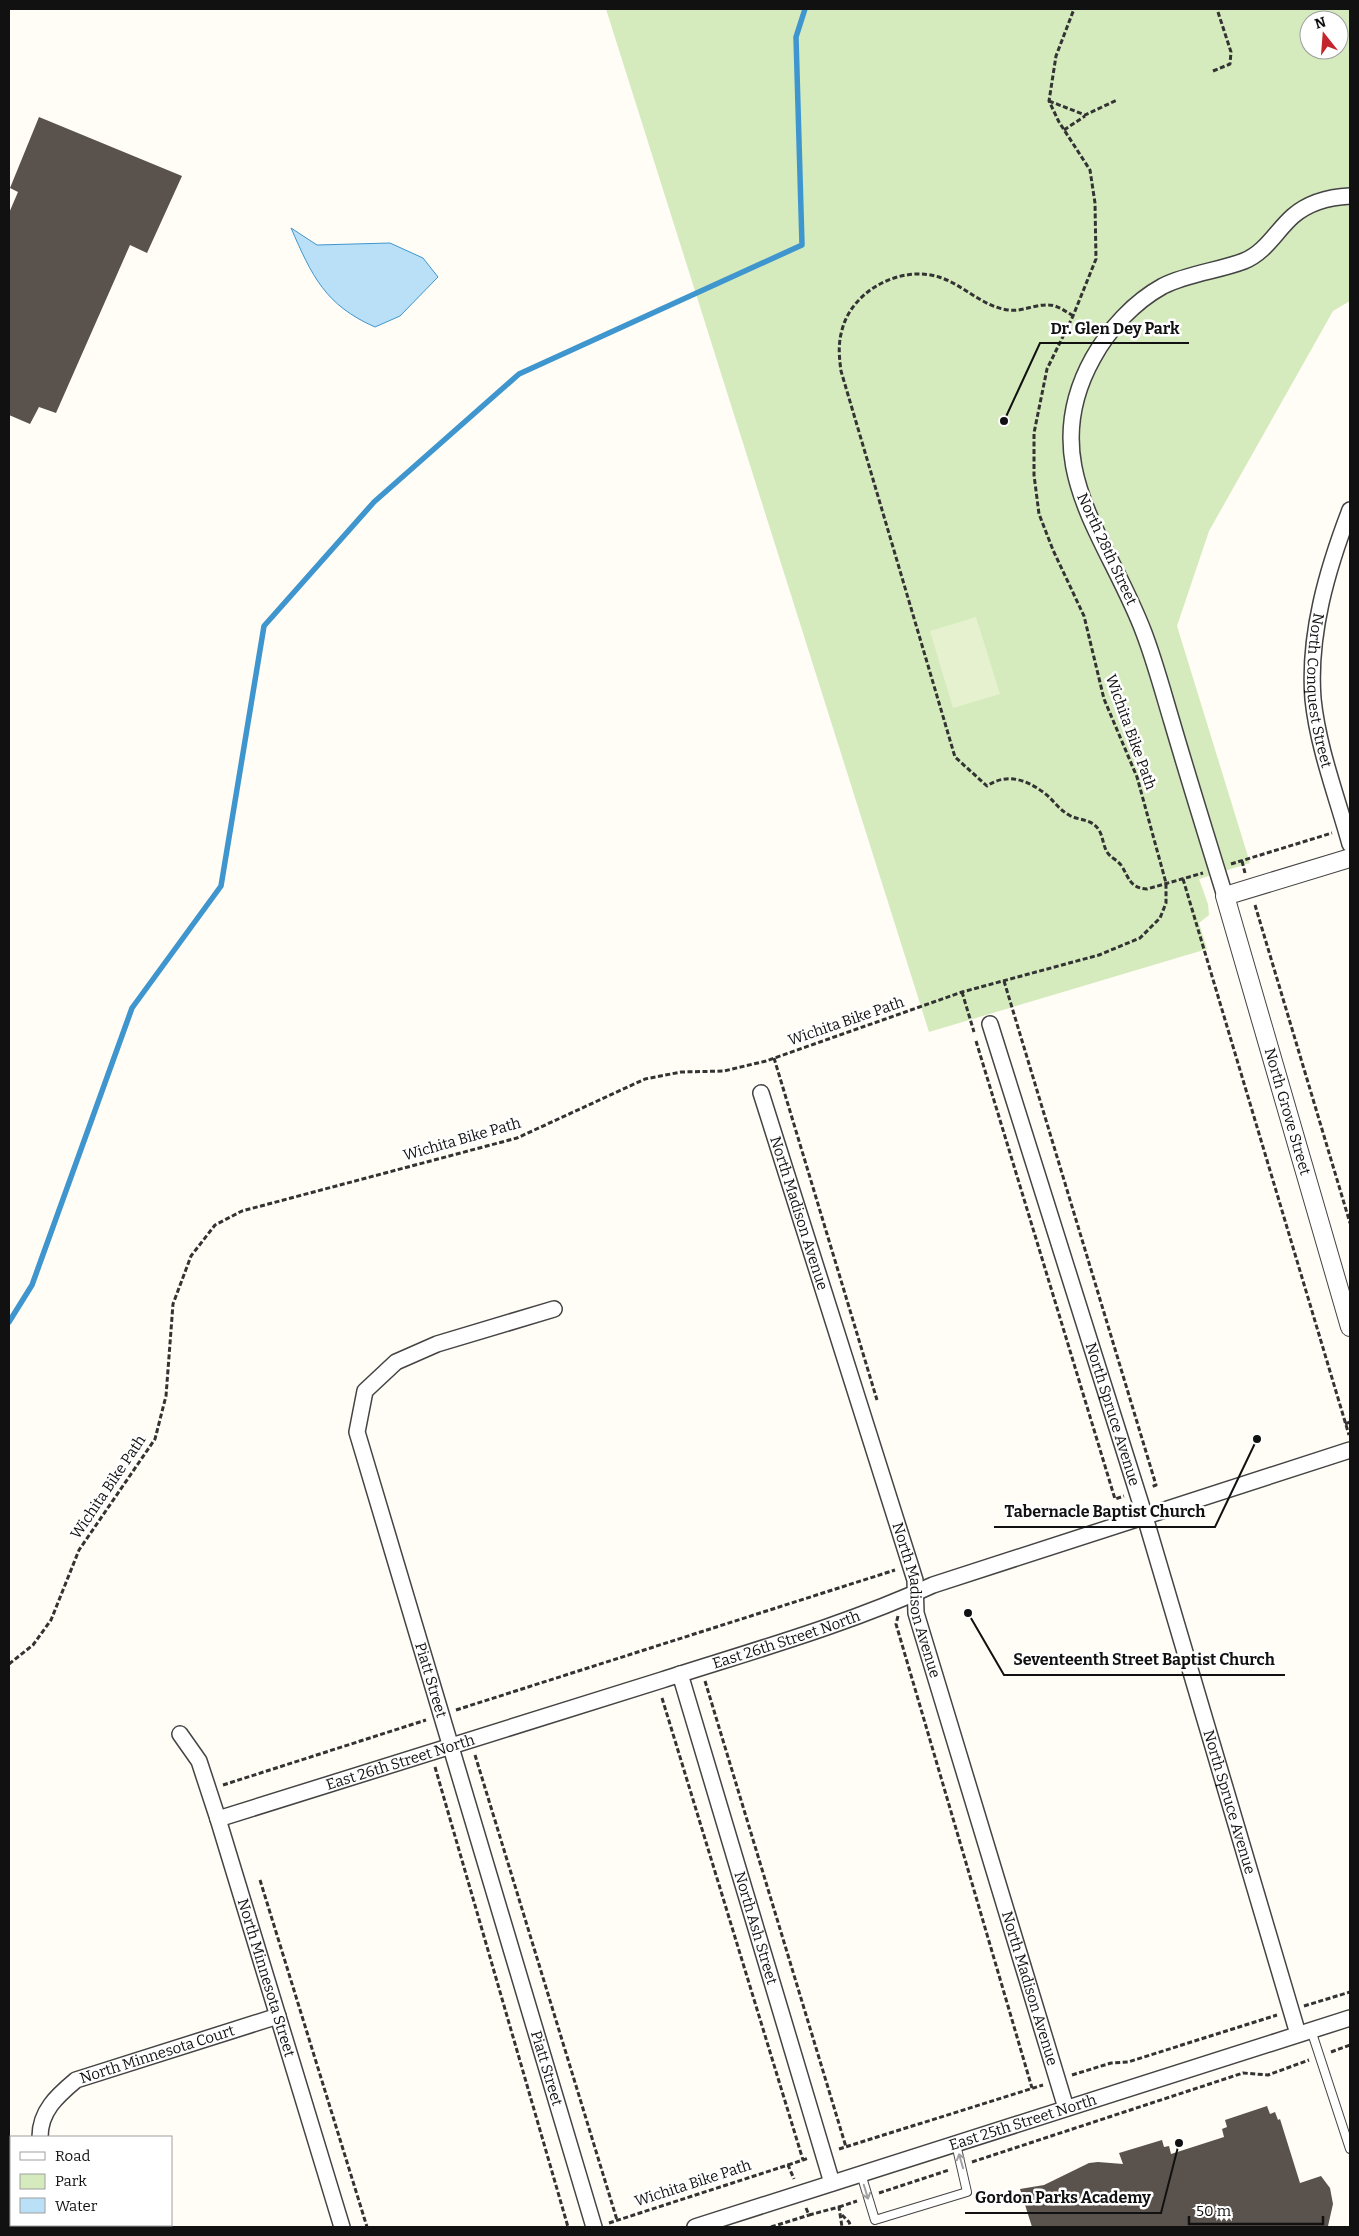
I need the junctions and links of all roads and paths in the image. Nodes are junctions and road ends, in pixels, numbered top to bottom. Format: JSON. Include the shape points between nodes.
{"nodes":[{"id":1,"x":1074,"y":9,"type":"edge"},
{"id":2,"x":1217,"y":9,"type":"edge"},
{"id":3,"x":1213,"y":71,"type":"dead end"},
{"id":4,"x":1117,"y":100,"type":"dead end"},
{"id":5,"x":1049,"y":101,"type":"junction"},
{"id":6,"x":1085,"y":116,"type":"junction"},
{"id":7,"x":1064,"y":130,"type":"junction"},
{"id":8,"x":1350,"y":196,"type":"edge"},
{"id":9,"x":1074,"y":316,"type":"junction"},
{"id":10,"x":1350,"y":510,"type":"edge"},
{"id":11,"x":1346,"y":829,"type":"junction"},
{"id":12,"x":1350,"y":844,"type":"edge"},
{"id":13,"x":1350,"y":858,"type":"edge"},
{"id":14,"x":1242,"y":861,"type":"junction"},
{"id":15,"x":1216,"y":869,"type":"junction"},
{"id":16,"x":1183,"y":879,"type":"junction"},
{"id":17,"x":1166,"y":883,"type":"junction"},
{"id":18,"x":1250,"y":889,"type":"junction"},
{"id":19,"x":1225,"y":896,"type":"junction"},
{"id":20,"x":990,"y":1024,"type":"dead end"},
{"id":21,"x":774,"y":1058,"type":"junction"},
{"id":22,"x":761,"y":1094,"type":"dead end"},
{"id":23,"x":1350,"y":1223,"type":"edge"},
{"id":24,"x":554,"y":1309,"type":"dead end"},
{"id":25,"x":1350,"y":1327,"type":"edge"},
{"id":26,"x":880,"y":1408,"type":"dead end"},
{"id":27,"x":1350,"y":1422,"type":"edge"},
{"id":28,"x":1345,"y":1424,"type":"junction"},
{"id":29,"x":1350,"y":1440,"type":"edge"},
{"id":30,"x":1350,"y":1450,"type":"edge"},
{"id":31,"x":1145,"y":1517,"type":"junction"},
{"id":32,"x":910,"y":1565,"type":"junction"},
{"id":33,"x":915,"y":1593,"type":"junction"},
{"id":34,"x":898,"y":1613,"type":"dead end"},
{"id":35,"x":9,"y":1664,"type":"edge"},
{"id":36,"x":680,"y":1674,"type":"junction"},
{"id":37,"x":704,"y":1681,"type":"dead end"},
{"id":38,"x":662,"y":1698,"type":"dead end"},
{"id":39,"x":441,"y":1715,"type":"junction"},
{"id":40,"x":180,"y":1734,"type":"dead end"},
{"id":41,"x":450,"y":1747,"type":"junction"},
{"id":42,"x":222,"y":1786,"type":"dead end"},
{"id":43,"x":218,"y":1819,"type":"junction"},
{"id":44,"x":260,"y":1880,"type":"dead end"},
{"id":45,"x":1350,"y":1992,"type":"edge"},
{"id":46,"x":1291,"y":2010,"type":"junction"},
{"id":47,"x":278,"y":2016,"type":"junction"},
{"id":48,"x":1350,"y":2018,"type":"edge"},
{"id":49,"x":1305,"y":2032,"type":"junction"},
{"id":50,"x":1350,"y":2045,"type":"edge"},
{"id":51,"x":1320,"y":2056,"type":"junction"},
{"id":52,"x":1057,"y":2080,"type":"junction"},
{"id":53,"x":1032,"y":2088,"type":"junction"},
{"id":54,"x":1066,"y":2108,"type":"junction"},
{"id":55,"x":40,"y":2136,"type":"edge"},
{"id":56,"x":956,"y":2144,"type":"junction"},
{"id":57,"x":846,"y":2147,"type":"junction"},
{"id":58,"x":1350,"y":2149,"type":"edge"},
{"id":59,"x":824,"y":2154,"type":"junction"},
{"id":60,"x":803,"y":2160,"type":"junction"},
{"id":61,"x":788,"y":2165,"type":"junction"},
{"id":62,"x":962,"y":2166,"type":"junction"},
{"id":63,"x":861,"y":2174,"type":"junction"},
{"id":64,"x":794,"y":2179,"type":"dead end"},
{"id":65,"x":832,"y":2183,"type":"junction"},
{"id":66,"x":868,"y":2197,"type":"junction"},
{"id":67,"x":805,"y":2204,"type":"dead end"},
{"id":68,"x":838,"y":2207,"type":"junction"},
{"id":69,"x":809,"y":2215,"type":"junction"},
{"id":70,"x":841,"y":2215,"type":"junction"},
{"id":71,"x":600,"y":2225,"type":"edge"},
{"id":72,"x":342,"y":2227,"type":"edge"},
{"id":73,"x":366,"y":2227,"type":"edge"},
{"id":74,"x":695,"y":2227,"type":"edge"},
{"id":75,"x":771,"y":2227,"type":"edge"},
{"id":76,"x":842,"y":2227,"type":"edge"},
{"id":77,"x":851,"y":2227,"type":"edge"}],
"edges":[{"from":1,"to":5,"type":"path","via":[[1056,56]]},
{"from":2,"to":3,"type":"path","via":[[1232,52],[1230,64]]},
{"from":4,"to":6,"type":"path"},
{"from":5,"to":6,"type":"path"},
{"from":5,"to":7,"type":"path","name":"Wichita Bike Path"},
{"from":6,"to":7,"type":"path"},
{"from":7,"to":9,"type":"path","name":"Wichita Bike Path","via":[[1090,170],[1095,203],[1096,259]]},
{"from":8,"to":15,"type":"street","name":"North 28th Street","via":[[1310,204],[1292,216],[1258,253],[1244,261],[1164,286],[1137,304],[1099,347],[1086,371],[1070,418],[1070,446],[1077,482],[1145,635]]},
{"from":9,"to":17,"type":"path","name":"Wichita Bike Path","via":[[1047,369],[1040,394],[1034,433],[1034,475],[1039,514],[1084,616],[1104,699],[1137,777]]},
{"from":9,"to":17,"type":"path","via":[[1049,304],[1027,310],[1008,310],[985,304],[938,276],[916,274],[898,277],[864,294],[852,308],[842,328],[838,350],[841,371],[955,757],[987,786],[999,778],[1021,780],[1044,793],[1071,817],[1086,819],[1098,830],[1107,852],[1120,865],[1126,879],[1140,889]]},
{"from":10,"to":11,"type":"street","name":"North Conquest Street","via":[[1324,591],[1312,662],[1313,700],[1322,745]]},
{"from":11,"to":12,"type":"street","name":"North Conquest Street"},
{"from":11,"to":14,"type":"path"},
{"from":13,"to":18,"type":"street"},
{"from":14,"to":15,"type":"path"},
{"from":14,"to":18,"type":"path"},
{"from":15,"to":16,"type":"path"},
{"from":15,"to":19,"type":"street","name":"North 28th Street"},
{"from":16,"to":17,"type":"path"},
{"from":16,"to":28,"type":"path"},
{"from":17,"to":21,"type":"path","name":"Wichita Bike Path","via":[[1166,903],[1160,918],[1140,938],[1099,955],[962,992]]},
{"from":18,"to":19,"type":"street"},
{"from":18,"to":23,"type":"path"},
{"from":19,"to":25,"type":"street","name":"North Grove Street"},
{"from":20,"to":31,"type":"street","name":"North Spruce Avenue"},
{"from":21,"to":26,"type":"path"},
{"from":21,"to":35,"type":"path","name":"Wichita Bike Path","via":[[724,1072],[681,1072],[645,1079],[517,1138],[242,1211],[215,1225],[191,1256],[173,1304],[166,1396],[155,1439],[80,1550],[51,1620],[33,1645]]},
{"from":22,"to":32,"type":"street","name":"North Madison Avenue"},
{"from":24,"to":39,"type":"street","name":"Piatt Street","via":[[437,1344],[396,1362],[365,1390],[357,1432]]},
{"from":27,"to":28,"type":"path"},
{"from":28,"to":29,"type":"path"},
{"from":30,"to":31,"type":"street","name":"East 26th Street North"},
{"from":31,"to":33,"type":"street","name":"East 26th Street North"},
{"from":31,"to":46,"type":"street","name":"North Spruce Avenue"},
{"from":32,"to":33,"type":"street","name":"North Madison Avenue"},
{"from":32,"to":39,"type":"path"},
{"from":33,"to":36,"type":"street","name":"East 26th Street North"},
{"from":33,"to":52,"type":"street","name":"North Madison Avenue","via":[[916,1613]]},
{"from":34,"to":53,"type":"path","via":[[896,1624]]},
{"from":36,"to":41,"type":"street","name":"East 26th Street North"},
{"from":36,"to":59,"type":"street","name":"North Ash Street"},
{"from":37,"to":57,"type":"path"},
{"from":38,"to":60,"type":"path"},
{"from":39,"to":41,"type":"street","name":"Piatt Street"},
{"from":39,"to":42,"type":"path"},
{"from":40,"to":43,"type":"street","name":"North Minnesota Street","via":[[199,1761]]},
{"from":41,"to":43,"type":"street","name":"East 26th Street North"},
{"from":41,"to":71,"type":"street","name":"Piatt Street"},
{"from":43,"to":47,"type":"street","name":"North Minnesota Street"},
{"from":44,"to":73,"type":"path"},
{"from":45,"to":46,"type":"path","name":"Wichita Bike Path"},
{"from":46,"to":49,"type":"street","name":"North Spruce Avenue"},
{"from":46,"to":52,"type":"path","name":"Wichita Bike Path","via":[[1128,2062],[1111,2063]]},
{"from":47,"to":55,"type":"street","name":"North Minnesota Court","via":[[76,2080],[54,2098],[40,2123]]},
{"from":47,"to":72,"type":"street","name":"North Minnesota Street"},
{"from":48,"to":49,"type":"street","name":"East 25th Street North"},
{"from":49,"to":51,"type":"lane"},
{"from":49,"to":54,"type":"street","name":"East 25th Street North"},
{"from":50,"to":51,"type":"path"},
{"from":51,"to":58,"type":"lane"},
{"from":51,"to":62,"type":"path","via":[[1268,2075],[1243,2072]]},
{"from":52,"to":53,"type":"path","name":"Wichita Bike Path"},
{"from":52,"to":54,"type":"street","name":"North Madison Avenue"},
{"from":53,"to":57,"type":"path","name":"Wichita Bike Path"},
{"from":54,"to":56,"type":"street","name":"East 25th Street North"},
{"from":62,"to":56,"type":"lane","one_way":true},
{"from":56,"to":63,"type":"street","name":"East 25th Street North"},
{"from":57,"to":59,"type":"path","name":"Wichita Bike Path"},
{"from":59,"to":60,"type":"path","name":"Wichita Bike Path"},
{"from":59,"to":65,"type":"street","name":"North Ash Street"},
{"from":60,"to":61,"type":"path","name":"Wichita Bike Path"},
{"from":61,"to":64,"type":"path"},
{"from":61,"to":71,"type":"path","name":"Wichita Bike Path"},
{"from":62,"to":66,"type":"path"},
{"from":62,"to":66,"type":"lane","via":[[967,2192],[875,2220]]},
{"from":63,"to":65,"type":"street","name":"East 25th Street North"},
{"from":63,"to":66,"type":"lane","one_way":true},
{"from":65,"to":74,"type":"street","name":"East 25th Street North"},
{"from":66,"to":68,"type":"path"},
{"from":67,"to":69,"type":"path"},
{"from":68,"to":69,"type":"path"},
{"from":68,"to":70,"type":"path"},
{"from":69,"to":75,"type":"path"},
{"from":70,"to":76,"type":"path"},
{"from":70,"to":77,"type":"path"}]}
